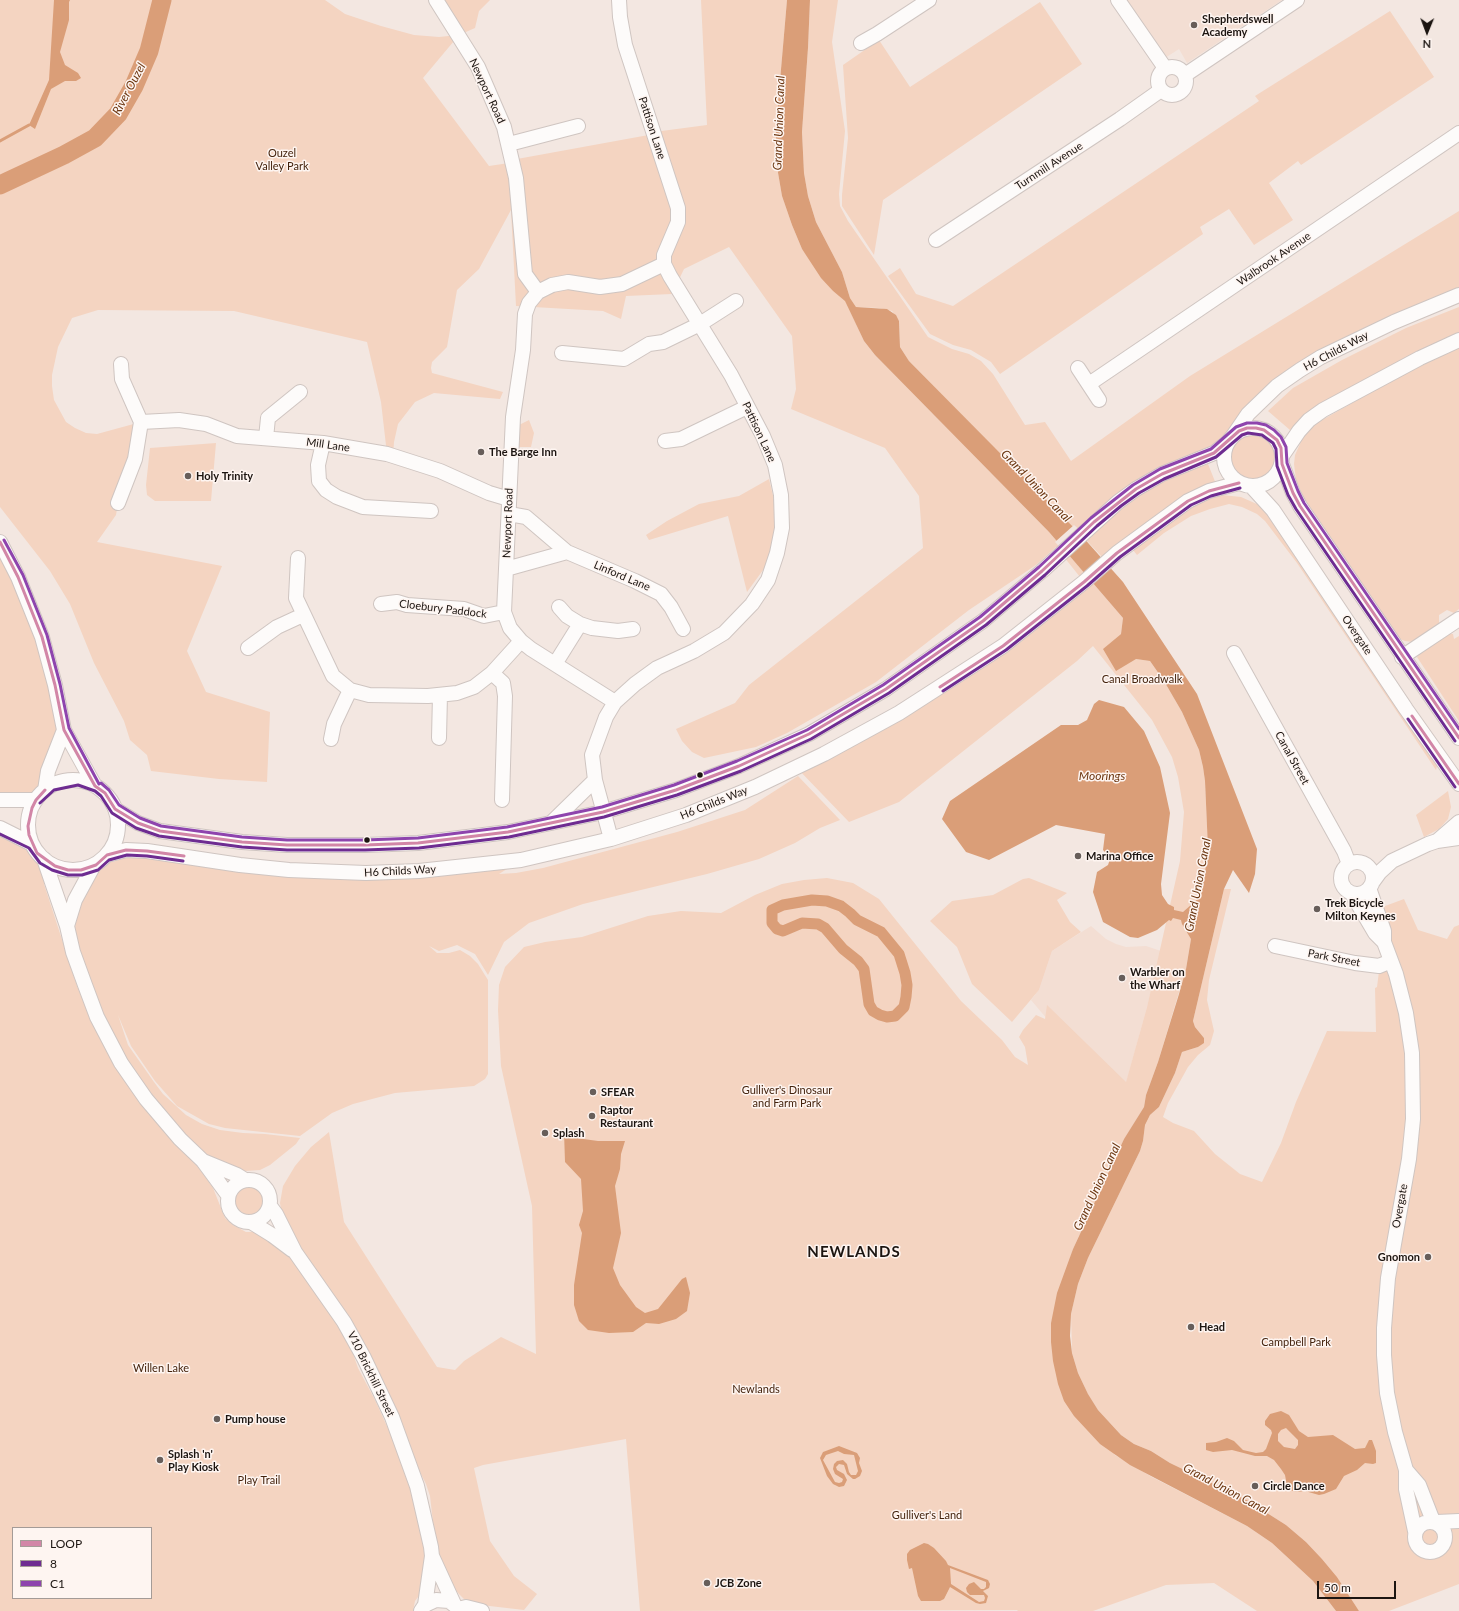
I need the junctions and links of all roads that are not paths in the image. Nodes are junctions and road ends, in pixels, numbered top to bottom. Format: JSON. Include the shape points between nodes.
{"nodes":[{"id":1,"x":436,"y":0,"type":"edge"},
{"id":2,"x":619,"y":0,"type":"edge"},
{"id":3,"x":929,"y":0,"type":"edge"},
{"id":4,"x":1118,"y":0,"type":"edge"},
{"id":5,"x":1297,"y":0,"type":"edge"},
{"id":6,"x":861,"y":43,"type":"dead end"},
{"id":7,"x":1165,"y":68,"type":"junction"},
{"id":8,"x":1185,"y":75,"type":"junction"},
{"id":9,"x":1161,"y":90,"type":"junction"},
{"id":10,"x":578,"y":126,"type":"dead end"},
{"id":11,"x":1459,"y":133,"type":"edge"},
{"id":12,"x":509,"y":144,"type":"junction"},
{"id":13,"x":936,"y":240,"type":"dead end"},
{"id":14,"x":664,"y":264,"type":"junction"},
{"id":15,"x":538,"y":292,"type":"junction"},
{"id":16,"x":1459,"y":295,"type":"edge"},
{"id":17,"x":736,"y":301,"type":"dead end"},
{"id":18,"x":700,"y":324,"type":"junction"},
{"id":19,"x":1459,"y":340,"type":"edge"},
{"id":20,"x":562,"y":353,"type":"dead end"},
{"id":21,"x":121,"y":364,"type":"dead end"},
{"id":22,"x":1078,"y":368,"type":"dead end"},
{"id":23,"x":1089,"y":384,"type":"junction"},
{"id":24,"x":300,"y":392,"type":"dead end"},
{"id":25,"x":1099,"y":400,"type":"dead end"},
{"id":26,"x":747,"y":407,"type":"junction"},
{"id":27,"x":141,"y":422,"type":"junction"},
{"id":28,"x":266,"y":438,"type":"junction"},
{"id":29,"x":1230,"y":439,"type":"junction"},
{"id":30,"x":665,"y":441,"type":"dead end"},
{"id":31,"x":323,"y":443,"type":"junction"},
{"id":32,"x":1282,"y":460,"type":"junction"},
{"id":33,"x":1246,"y":485,"type":"junction"},
{"id":34,"x":509,"y":499,"type":"junction"},
{"id":35,"x":118,"y":503,"type":"dead end"},
{"id":36,"x":430,"y":511,"type":"dead end"},
{"id":37,"x":508,"y":514,"type":"junction"},
{"id":38,"x":0,"y":542,"type":"edge"},
{"id":39,"x":567,"y":552,"type":"junction"},
{"id":40,"x":298,"y":558,"type":"dead end"},
{"id":41,"x":506,"y":569,"type":"junction"},
{"id":42,"x":381,"y":604,"type":"dead end"},
{"id":43,"x":559,"y":607,"type":"dead end"},
{"id":44,"x":504,"y":612,"type":"junction"},
{"id":45,"x":303,"y":615,"type":"junction"},
{"id":46,"x":1459,"y":620,"type":"edge"},
{"id":47,"x":580,"y":624,"type":"junction"},
{"id":48,"x":633,"y":629,"type":"dead end"},
{"id":49,"x":683,"y":629,"type":"dead end"},
{"id":50,"x":521,"y":641,"type":"junction"},
{"id":51,"x":248,"y":648,"type":"dead end"},
{"id":52,"x":1234,"y":653,"type":"dead end"},
{"id":53,"x":1402,"y":657,"type":"junction"},
{"id":54,"x":555,"y":664,"type":"junction"},
{"id":55,"x":492,"y":673,"type":"junction"},
{"id":56,"x":350,"y":690,"type":"junction"},
{"id":57,"x":440,"y":695,"type":"junction"},
{"id":58,"x":615,"y":702,"type":"junction"},
{"id":59,"x":64,"y":730,"type":"junction"},
{"id":60,"x":439,"y":738,"type":"dead end"},
{"id":61,"x":1459,"y":738,"type":"edge"},
{"id":62,"x":331,"y":739,"type":"dead end"},
{"id":63,"x":594,"y":780,"type":"junction"},
{"id":64,"x":1459,"y":784,"type":"edge"},
{"id":65,"x":97,"y":786,"type":"junction"},
{"id":66,"x":40,"y":795,"type":"junction"},
{"id":67,"x":0,"y":800,"type":"edge"},
{"id":68,"x":502,"y":800,"type":"dead end"},
{"id":69,"x":113,"y":804,"type":"junction"},
{"id":70,"x":603,"y":812,"type":"junction"},
{"id":71,"x":1459,"y":822,"type":"edge"},
{"id":72,"x":550,"y":823,"type":"junction"},
{"id":73,"x":0,"y":828,"type":"edge"},
{"id":74,"x":1459,"y":838,"type":"edge"},
{"id":75,"x":610,"y":839,"type":"junction"},
{"id":76,"x":1437,"y":841,"type":"junction"},
{"id":77,"x":32,"y":844,"type":"junction"},
{"id":78,"x":44,"y":859,"type":"junction"},
{"id":79,"x":100,"y":861,"type":"junction"},
{"id":80,"x":1392,"y":861,"type":"junction"},
{"id":81,"x":1354,"y":863,"type":"junction"},
{"id":82,"x":1371,"y":886,"type":"junction"},
{"id":83,"x":1352,"y":894,"type":"junction"},
{"id":84,"x":67,"y":926,"type":"junction"},
{"id":85,"x":1384,"y":942,"type":"junction"},
{"id":86,"x":1276,"y":946,"type":"dead end"},
{"id":87,"x":1391,"y":961,"type":"junction"},
{"id":88,"x":203,"y":1161,"type":"junction"},
{"id":89,"x":245,"y":1180,"type":"junction"},
{"id":90,"x":228,"y":1195,"type":"junction"},
{"id":91,"x":270,"y":1206,"type":"junction"},
{"id":92,"x":251,"y":1222,"type":"junction"},
{"id":93,"x":295,"y":1252,"type":"junction"},
{"id":94,"x":1406,"y":1470,"type":"junction"},
{"id":95,"x":1459,"y":1521,"type":"edge"},
{"id":96,"x":1435,"y":1522,"type":"junction"},
{"id":97,"x":1459,"y":1527,"type":"edge"},
{"id":98,"x":1416,"y":1531,"type":"junction"},
{"id":99,"x":1445,"y":1540,"type":"junction"},
{"id":100,"x":432,"y":1556,"type":"junction"},
{"id":101,"x":423,"y":1608,"type":"edge"},
{"id":102,"x":457,"y":1608,"type":"edge"},
{"id":103,"x":482,"y":1611,"type":"edge"}],
"edges":[{"from":1,"to":12,"type":"street","name":"Newport Road","via":[[478,66]]},
{"from":2,"to":14,"type":"street","name":"Pattison Lane","via":[[625,45],[678,208],[678,222],[664,255]]},
{"from":3,"to":6,"type":"street"},
{"from":4,"to":7,"type":"street"},
{"from":5,"to":8,"type":"street"},
{"from":7,"to":8,"type":"street","via":[[1174,67]]},
{"from":7,"to":9,"type":"street","via":[[1158,81]]},
{"from":8,"to":9,"type":"street","via":[[1187,83],[1180,93],[1172,96]]},
{"from":9,"to":13,"type":"street","name":"Turnmill Avenue"},
{"from":10,"to":12,"type":"street"},
{"from":11,"to":23,"type":"street","name":"Walbrook Avenue"},
{"from":12,"to":15,"type":"street","name":"Newport Road","via":[[516,178],[525,274]]},
{"from":14,"to":15,"type":"street","via":[[622,284],[600,287],[568,282],[552,285]]},
{"from":14,"to":18,"type":"street","name":"Pattison Lane"},
{"from":15,"to":34,"type":"street","name":"Newport Road","via":[[529,303],[525,314],[523,350],[513,417]]},
{"from":16,"to":29,"type":"street","name":"H6 Childs Way","via":[[1394,322],[1300,370],[1277,386],[1248,414]]},
{"from":17,"to":18,"type":"street"},
{"from":18,"to":20,"type":"street","via":[[663,342],[649,344],[624,359]]},
{"from":18,"to":26,"type":"street","name":"Pattison Lane"},
{"from":19,"to":32,"type":"street","via":[[1323,410],[1299,431]]},
{"from":21,"to":27,"type":"street","via":[[122,378]]},
{"from":22,"to":23,"type":"street"},
{"from":23,"to":25,"type":"street"},
{"from":24,"to":28,"type":"street","via":[[268,418]]},
{"from":26,"to":30,"type":"street","via":[[681,438]]},
{"from":26,"to":58,"type":"street","name":"Pattison Lane","via":[[775,465],[781,495],[782,528],[768,580],[752,604],[724,633],[694,651],[657,668]]},
{"from":27,"to":28,"type":"street","name":"Mill Lane","via":[[179,420],[206,424],[237,436]]},
{"from":27,"to":35,"type":"street","via":[[135,459]]},
{"from":28,"to":31,"type":"street","name":"Mill Lane"},
{"from":29,"to":32,"type":"street","via":[[1239,431],[1248,428],[1264,430],[1277,440]]},
{"from":29,"to":33,"type":"street","via":[[1224,451],[1226,470],[1231,478]]},
{"from":29,"to":70,"type":"street","name":"H6 Childs Way","via":[[1214,453],[1162,474],[1118,502],[983,621],[886,689],[809,734],[739,766],[676,790]]},
{"from":31,"to":34,"type":"street","name":"Mill Lane","via":[[393,456],[440,471]]},
{"from":31,"to":36,"type":"street","via":[[318,466],[319,481],[337,498],[363,507]]},
{"from":32,"to":33,"type":"street","via":[[1274,478],[1260,486]]},
{"from":32,"to":53,"type":"street","via":[[1300,506]]},
{"from":33,"to":64,"type":"street","name":"Overgate","via":[[1273,510]]},
{"from":33,"to":75,"type":"street","name":"H6 Childs Way","via":[[1209,491],[1188,501],[1116,553],[1065,598],[1003,646],[899,713],[755,787],[686,815]]},
{"from":34,"to":37,"type":"street","name":"Newport Road"},
{"from":37,"to":39,"type":"street","name":"Linford Lane","via":[[526,517]]},
{"from":37,"to":41,"type":"street","name":"Newport Road"},
{"from":38,"to":59,"type":"street","via":[[18,577],[42,637]]},
{"from":39,"to":41,"type":"street"},
{"from":39,"to":49,"type":"street","name":"Linford Lane","via":[[662,594]]},
{"from":40,"to":45,"type":"street","via":[[296,598]]},
{"from":41,"to":44,"type":"street","name":"Newport Road"},
{"from":42,"to":44,"type":"street","name":"Cloebury Paddock","via":[[397,602],[407,606],[464,609],[484,616]]},
{"from":43,"to":47,"type":"street"},
{"from":44,"to":50,"type":"street","name":"Newport Road","via":[[510,628]]},
{"from":45,"to":51,"type":"street","via":[[277,627]]},
{"from":45,"to":56,"type":"street","via":[[333,676]]},
{"from":46,"to":53,"type":"street"},
{"from":47,"to":48,"type":"street","via":[[605,630]]},
{"from":47,"to":54,"type":"street"},
{"from":50,"to":54,"type":"street","name":"Newport Road"},
{"from":50,"to":55,"type":"street"},
{"from":52,"to":81,"type":"street","name":"Canal Street","via":[[1344,852]]},
{"from":53,"to":61,"type":"street"},
{"from":54,"to":58,"type":"street","name":"Newport Road"},
{"from":55,"to":57,"type":"street","via":[[474,687]]},
{"from":55,"to":68,"type":"street","via":[[503,684],[505,696]]},
{"from":56,"to":57,"type":"street","via":[[369,695]]},
{"from":56,"to":62,"type":"street","via":[[334,724]]},
{"from":57,"to":60,"type":"street"},
{"from":58,"to":63,"type":"street","name":"Pattison Lane","via":[[606,717],[592,755]]},
{"from":59,"to":65,"type":"street"},
{"from":59,"to":66,"type":"street"},
{"from":63,"to":70,"type":"street","name":"Pattison Lane"},
{"from":63,"to":72,"type":"street"},
{"from":65,"to":66,"type":"street","via":[[70,780],[61,782]]},
{"from":65,"to":69,"type":"street"},
{"from":66,"to":67,"type":"street"},
{"from":66,"to":77,"type":"street","via":[[32,808],[28,826]]},
{"from":69,"to":72,"type":"street","name":"H6 Childs Way","via":[[138,823],[160,831],[287,845],[418,843],[508,832]]},
{"from":69,"to":79,"type":"street","via":[[118,825],[116,841]]},
{"from":70,"to":72,"type":"street","name":"H6 Childs Way"},
{"from":70,"to":75,"type":"street","name":"Pattison Lane"},
{"from":71,"to":76,"type":"street"},
{"from":73,"to":77,"type":"street"},
{"from":74,"to":76,"type":"street"},
{"from":75,"to":79,"type":"street","name":"H6 Childs Way","via":[[521,860],[396,872],[289,870],[126,850]]},
{"from":76,"to":80,"type":"street"},
{"from":77,"to":78,"type":"street"},
{"from":78,"to":79,"type":"street","via":[[68,870],[81,870]]},
{"from":78,"to":84,"type":"street"},
{"from":79,"to":84,"type":"street","via":[[75,900]]},
{"from":80,"to":81,"type":"street"},
{"from":80,"to":82,"type":"street","via":[[1380,872]]},
{"from":81,"to":82,"type":"street","via":[[1365,864],[1372,873]]},
{"from":81,"to":83,"type":"street","via":[[1342,871],[1341,881],[1345,889]]},
{"from":82,"to":83,"type":"street","via":[[1362,894]]},
{"from":82,"to":85,"type":"street","name":"Overgate","via":[[1384,931]]},
{"from":83,"to":85,"type":"street","name":"Overgate","via":[[1375,933]]},
{"from":84,"to":88,"type":"street","via":[[73,952],[92,1004],[121,1063],[146,1099]]},
{"from":85,"to":87,"type":"street","name":"Overgate"},
{"from":86,"to":87,"type":"street","name":"Park Street","via":[[1355,963],[1379,966]]},
{"from":87,"to":94,"type":"street","name":"Overgate","via":[[1406,1013],[1414,1083],[1409,1159],[1388,1278],[1384,1328],[1389,1404]]},
{"from":88,"to":89,"type":"street","via":[[237,1174]]},
{"from":88,"to":90,"type":"street"},
{"from":89,"to":90,"type":"street","via":[[234,1185]]},
{"from":89,"to":91,"type":"street","via":[[258,1182],[266,1189]]},
{"from":90,"to":92,"type":"street","via":[[227,1203],[232,1215],[243,1222]]},
{"from":91,"to":92,"type":"street","via":[[263,1217]]},
{"from":91,"to":93,"type":"street","name":"V10 Brickhill Street"},
{"from":92,"to":93,"type":"street","name":"V10 Brickhill Street"},
{"from":93,"to":100,"type":"street","name":"V10 Brickhill Street","via":[[344,1322],[392,1417],[417,1486]]},
{"from":94,"to":96,"type":"street","name":"Overgate","via":[[1419,1485]]},
{"from":94,"to":98,"type":"street","name":"Overgate","via":[[1406,1489]]},
{"from":95,"to":96,"type":"street"},
{"from":96,"to":98,"type":"street","via":[[1424,1522]]},
{"from":96,"to":99,"type":"street","via":[[1444,1530]]},
{"from":97,"to":99,"type":"street"},
{"from":98,"to":99,"type":"street","via":[[1414,1536],[1417,1545],[1425,1551],[1438,1550]]},
{"from":100,"to":101,"type":"street","name":"V10 Brickhill Street"},
{"from":100,"to":102,"type":"street","name":"V10 Brickhill Street"},
{"from":101,"to":102,"type":"street","via":[[430,1602],[443,1599]]},
{"from":102,"to":103,"type":"street","via":[[466,1607]]}]}
